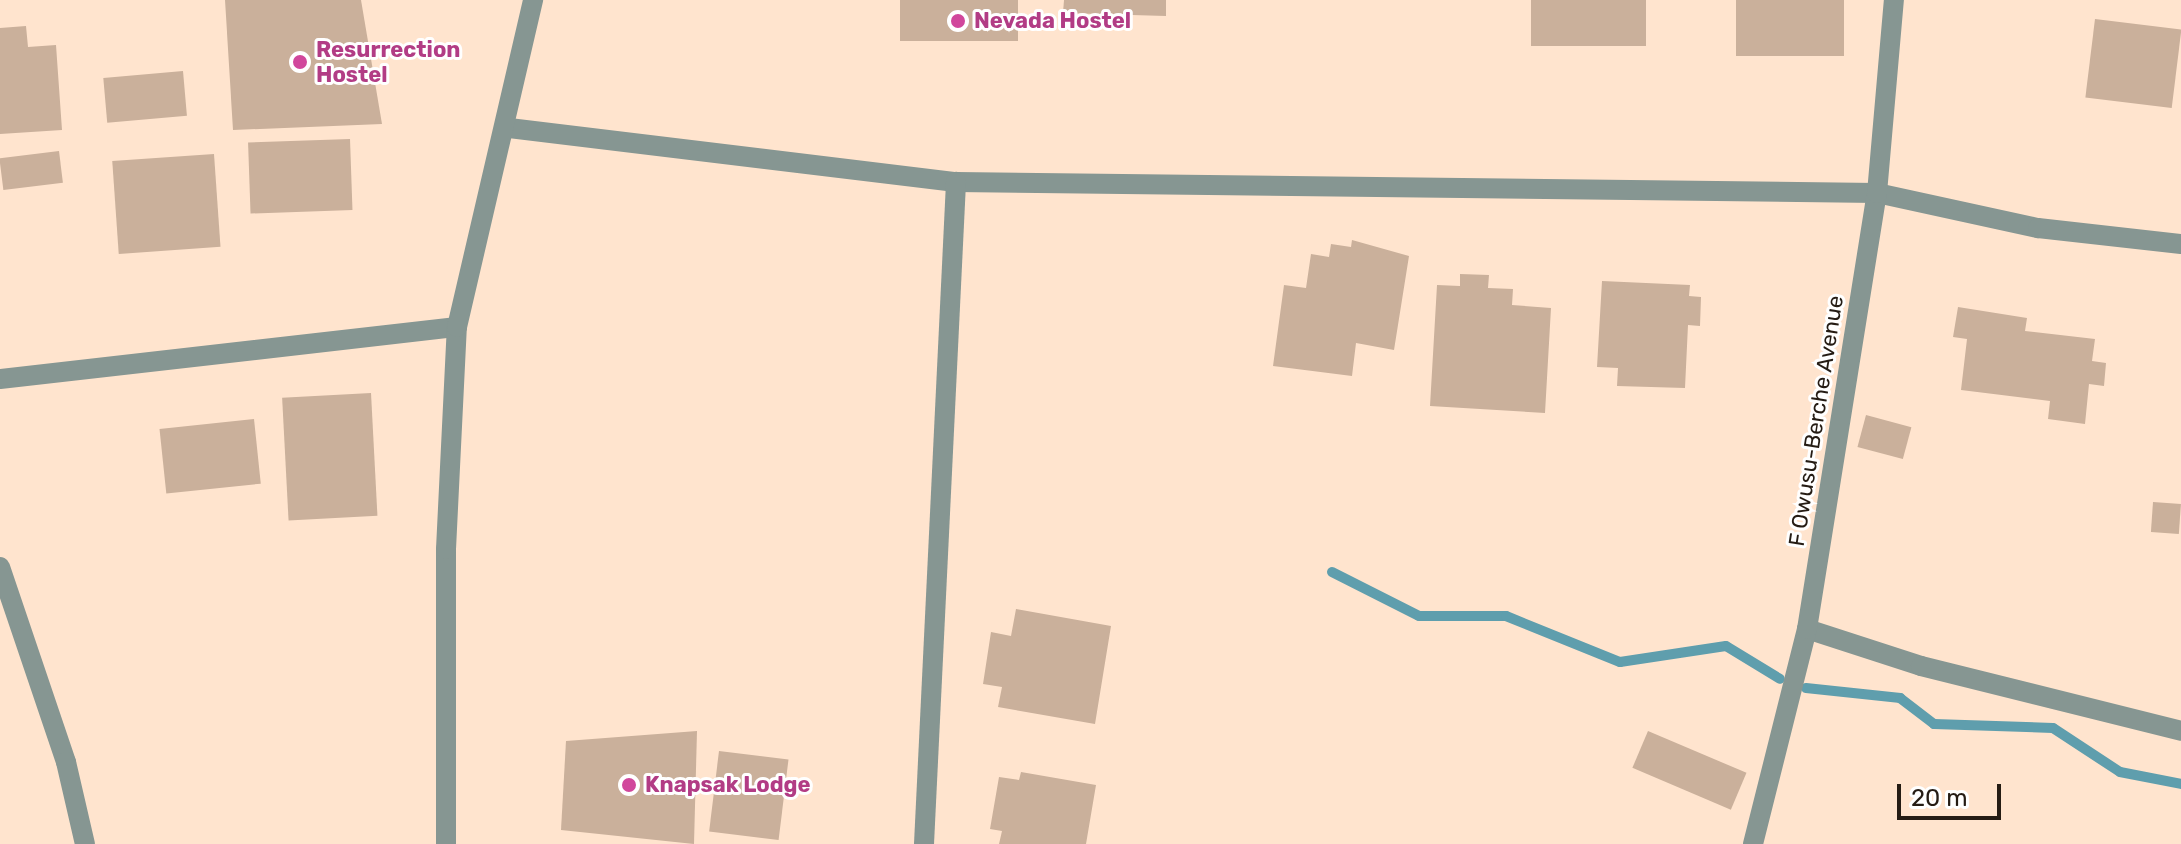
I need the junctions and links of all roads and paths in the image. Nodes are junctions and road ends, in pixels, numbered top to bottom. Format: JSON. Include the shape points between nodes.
{"nodes":[{"id":1,"x":533,"y":0,"type":"edge"},
{"id":2,"x":1894,"y":0,"type":"edge"},
{"id":3,"x":509,"y":128,"type":"junction"},
{"id":4,"x":956,"y":182,"type":"junction"},
{"id":5,"x":1877,"y":193,"type":"junction"},
{"id":6,"x":2181,"y":244,"type":"edge"},
{"id":7,"x":457,"y":327,"type":"junction"},
{"id":8,"x":0,"y":379,"type":"edge"},
{"id":9,"x":0,"y":567,"type":"edge"},
{"id":10,"x":1807,"y":629,"type":"junction"},
{"id":11,"x":2181,"y":731,"type":"edge"},
{"id":12,"x":85,"y":844,"type":"edge"},
{"id":13,"x":446,"y":844,"type":"edge"},
{"id":14,"x":924,"y":844,"type":"edge"},
{"id":15,"x":1753,"y":844,"type":"edge"}],
"edges":[{"from":1,"to":3,"type":"street"},
{"from":2,"to":5,"type":"street","name":"F Owusu-Berche Avenue"},
{"from":3,"to":4,"type":"street"},
{"from":3,"to":7,"type":"street","via":[[480,216]]},
{"from":4,"to":5,"type":"street"},
{"from":4,"to":14,"type":"street"},
{"from":5,"to":6,"type":"street","via":[[2038,228]]},
{"from":5,"to":10,"type":"street","name":"F Owusu-Berche Avenue"},
{"from":7,"to":8,"type":"street"},
{"from":7,"to":13,"type":"street","via":[[446,549]]},
{"from":9,"to":12,"type":"street","via":[[66,762]]},
{"from":10,"to":11,"type":"street","via":[[1921,666]]},
{"from":10,"to":15,"type":"street","name":"F Owusu-Berche Avenue"}]}
